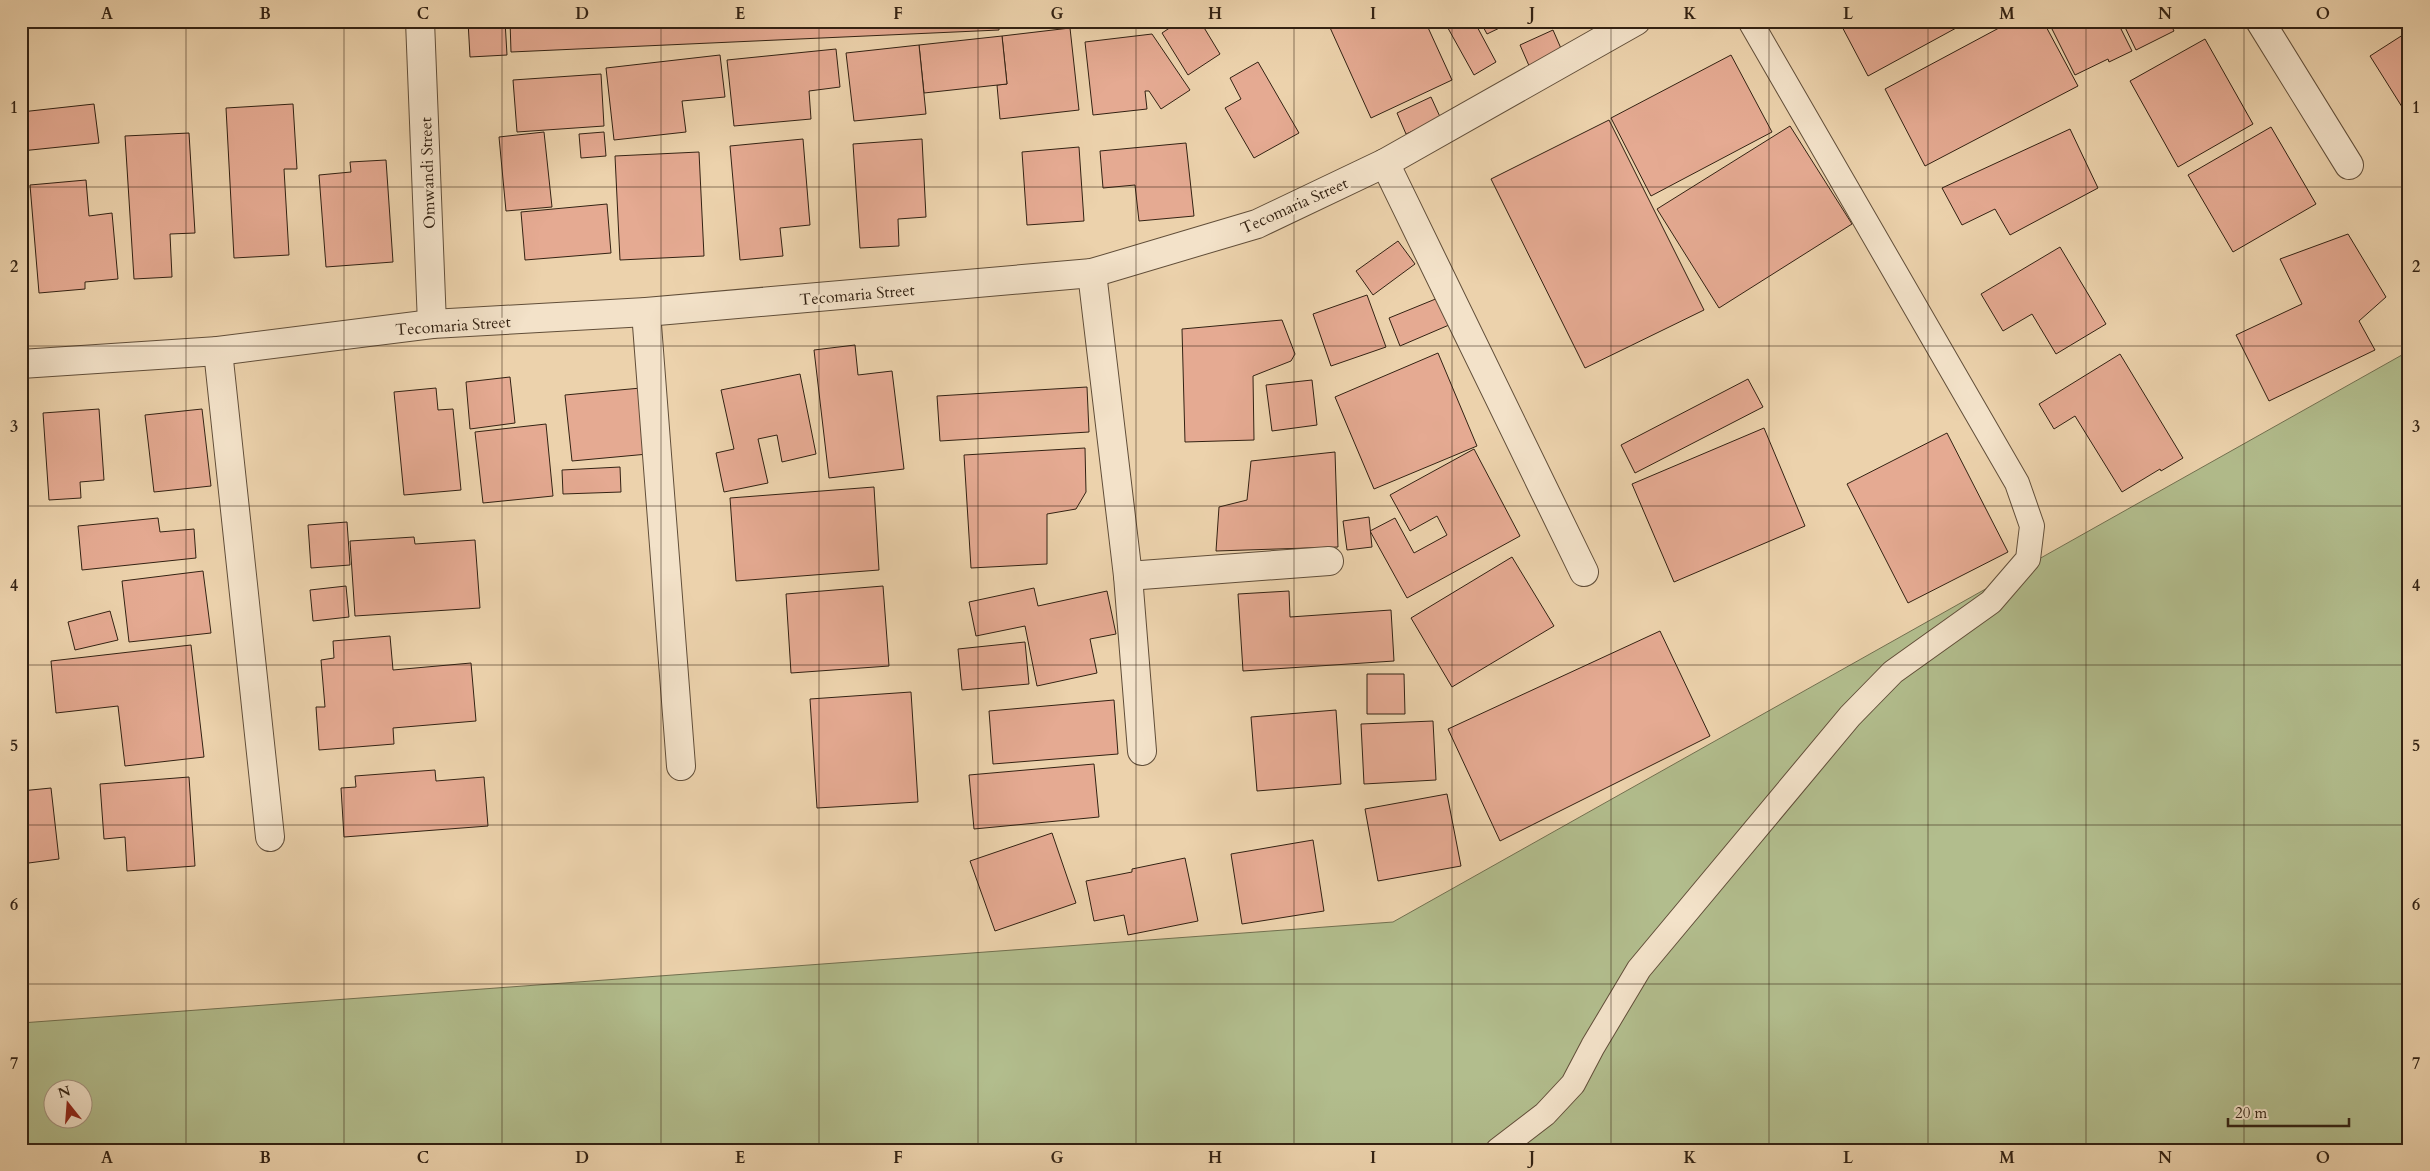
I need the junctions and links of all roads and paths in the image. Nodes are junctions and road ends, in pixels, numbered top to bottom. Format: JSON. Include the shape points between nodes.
{"nodes":[{"id":1,"x":420,"y":21,"type":"edge"},
{"id":2,"x":1636,"y":21,"type":"edge"},
{"id":3,"x":1750,"y":21,"type":"edge"},
{"id":4,"x":2260,"y":21,"type":"edge"},
{"id":5,"x":1386,"y":164,"type":"junction"},
{"id":6,"x":2350,"y":165,"type":"dead end"},
{"id":7,"x":1092,"y":273,"type":"junction"},
{"id":8,"x":646,"y":312,"type":"junction"},
{"id":9,"x":432,"y":324,"type":"junction"},
{"id":10,"x":218,"y":350,"type":"junction"},
{"id":11,"x":21,"y":364,"type":"edge"},
{"id":12,"x":1329,"y":560,"type":"dead end"},
{"id":13,"x":1584,"y":572,"type":"dead end"},
{"id":14,"x":1128,"y":576,"type":"junction"},
{"id":15,"x":1142,"y":751,"type":"dead end"},
{"id":16,"x":681,"y":766,"type":"dead end"},
{"id":17,"x":270,"y":837,"type":"dead end"},
{"id":18,"x":1498,"y":1150,"type":"edge"}],
"edges":[{"from":1,"to":9,"type":"street","name":"Omwandi Street"},
{"from":2,"to":5,"type":"street","name":"Tecomaria Street"},
{"from":3,"to":18,"type":"lane","via":[[2017,483],[2032,526],[2028,559],[1991,602],[1894,672],[1850,716],[1640,969],[1592,1046],[1573,1084],[1545,1114]]},
{"from":4,"to":6,"type":"street"},
{"from":5,"to":7,"type":"street","name":"Tecomaria Street","via":[[1257,224]]},
{"from":5,"to":13,"type":"street"},
{"from":7,"to":8,"type":"street","name":"Tecomaria Street"},
{"from":7,"to":14,"type":"street"},
{"from":8,"to":9,"type":"street","name":"Tecomaria Street"},
{"from":8,"to":16,"type":"street"},
{"from":9,"to":10,"type":"street","name":"Tecomaria Street"},
{"from":10,"to":11,"type":"street","name":"Tecomaria Street"},
{"from":10,"to":17,"type":"street"},
{"from":12,"to":14,"type":"street"},
{"from":14,"to":15,"type":"street"}]}
